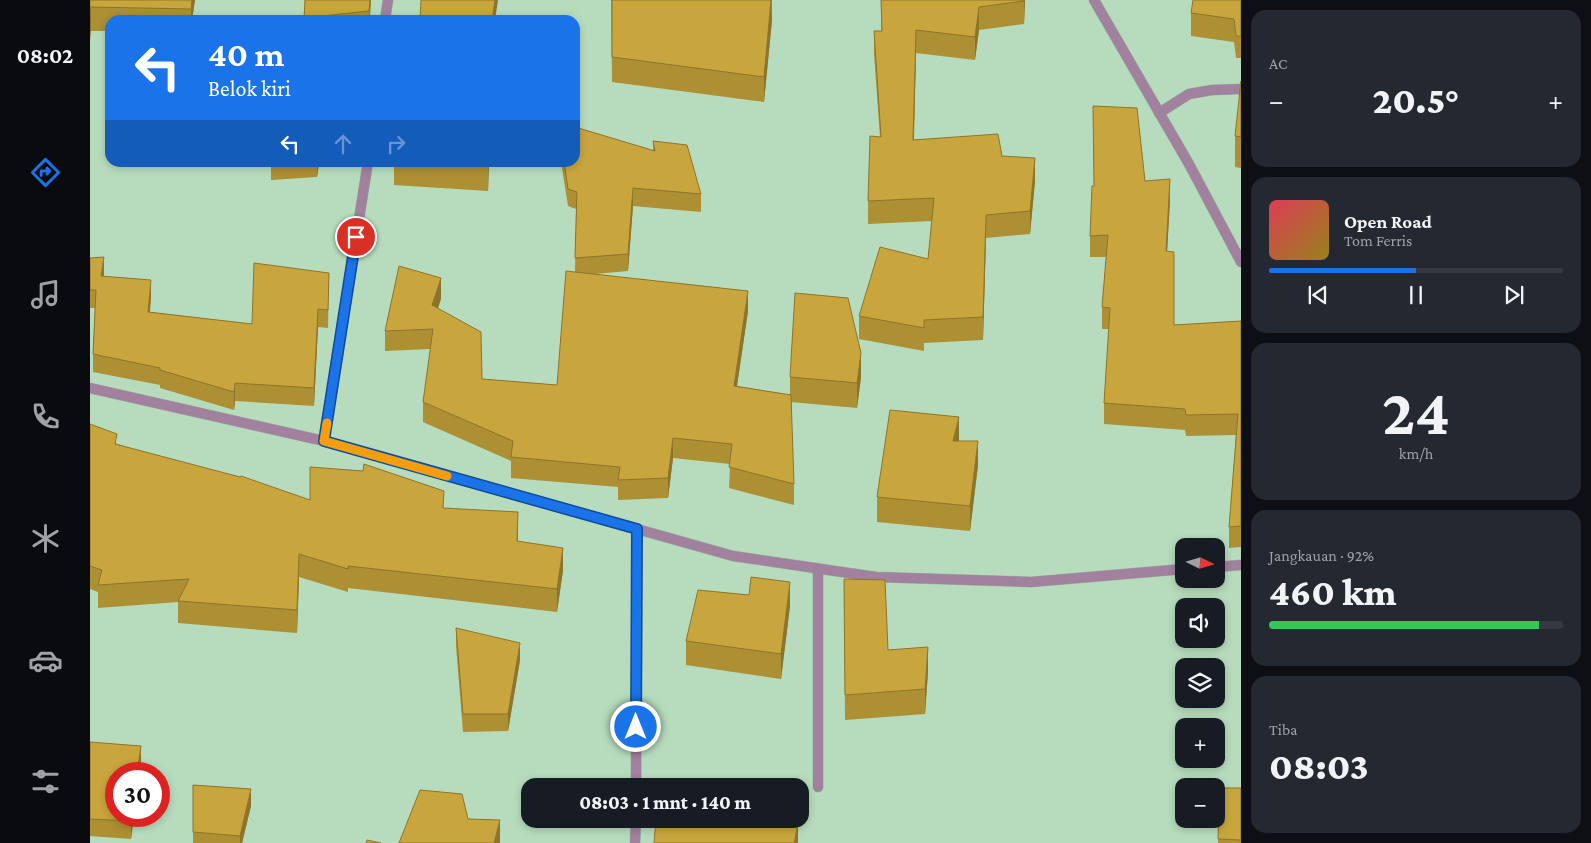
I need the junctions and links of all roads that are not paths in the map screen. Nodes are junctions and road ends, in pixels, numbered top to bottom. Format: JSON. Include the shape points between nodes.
{"nodes":[{"id":1,"x":388,"y":0,"type":"edge"},
{"id":2,"x":1094,"y":0,"type":"edge"},
{"id":3,"x":386,"y":15,"type":"edge"},
{"id":4,"x":1241,"y":89,"type":"edge"},
{"id":5,"x":1159,"y":113,"type":"junction"},
{"id":6,"x":367,"y":167,"type":"edge"},
{"id":7,"x":1241,"y":262,"type":"edge"},
{"id":8,"x":90,"y":388,"type":"edge"},
{"id":9,"x":324,"y":441,"type":"junction"},
{"id":10,"x":637,"y":529,"type":"junction"},
{"id":11,"x":1241,"y":565,"type":"edge"},
{"id":12,"x":1225,"y":566,"type":"edge"},
{"id":13,"x":818,"y":568,"type":"junction"},
{"id":14,"x":1175,"y":570,"type":"edge"},
{"id":15,"x":636,"y":778,"type":"edge"},
{"id":16,"x":818,"y":787,"type":"dead end"},
{"id":17,"x":636,"y":828,"type":"edge"},
{"id":18,"x":635,"y":843,"type":"edge"}],
"edges":[{"from":1,"to":3,"type":"street"},
{"from":2,"to":5,"type":"street"},
{"from":4,"to":5,"type":"street","via":[[1189,94]]},
{"from":5,"to":7,"type":"street"},
{"from":6,"to":9,"type":"street"},
{"from":8,"to":9,"type":"street"},
{"from":9,"to":10,"type":"street"},
{"from":10,"to":13,"type":"street","via":[[733,556]]},
{"from":10,"to":15,"type":"street"},
{"from":11,"to":12,"type":"street"},
{"from":13,"to":14,"type":"street","via":[[876,576],[1031,582]]},
{"from":13,"to":16,"type":"street"},
{"from":17,"to":18,"type":"street"}]}
